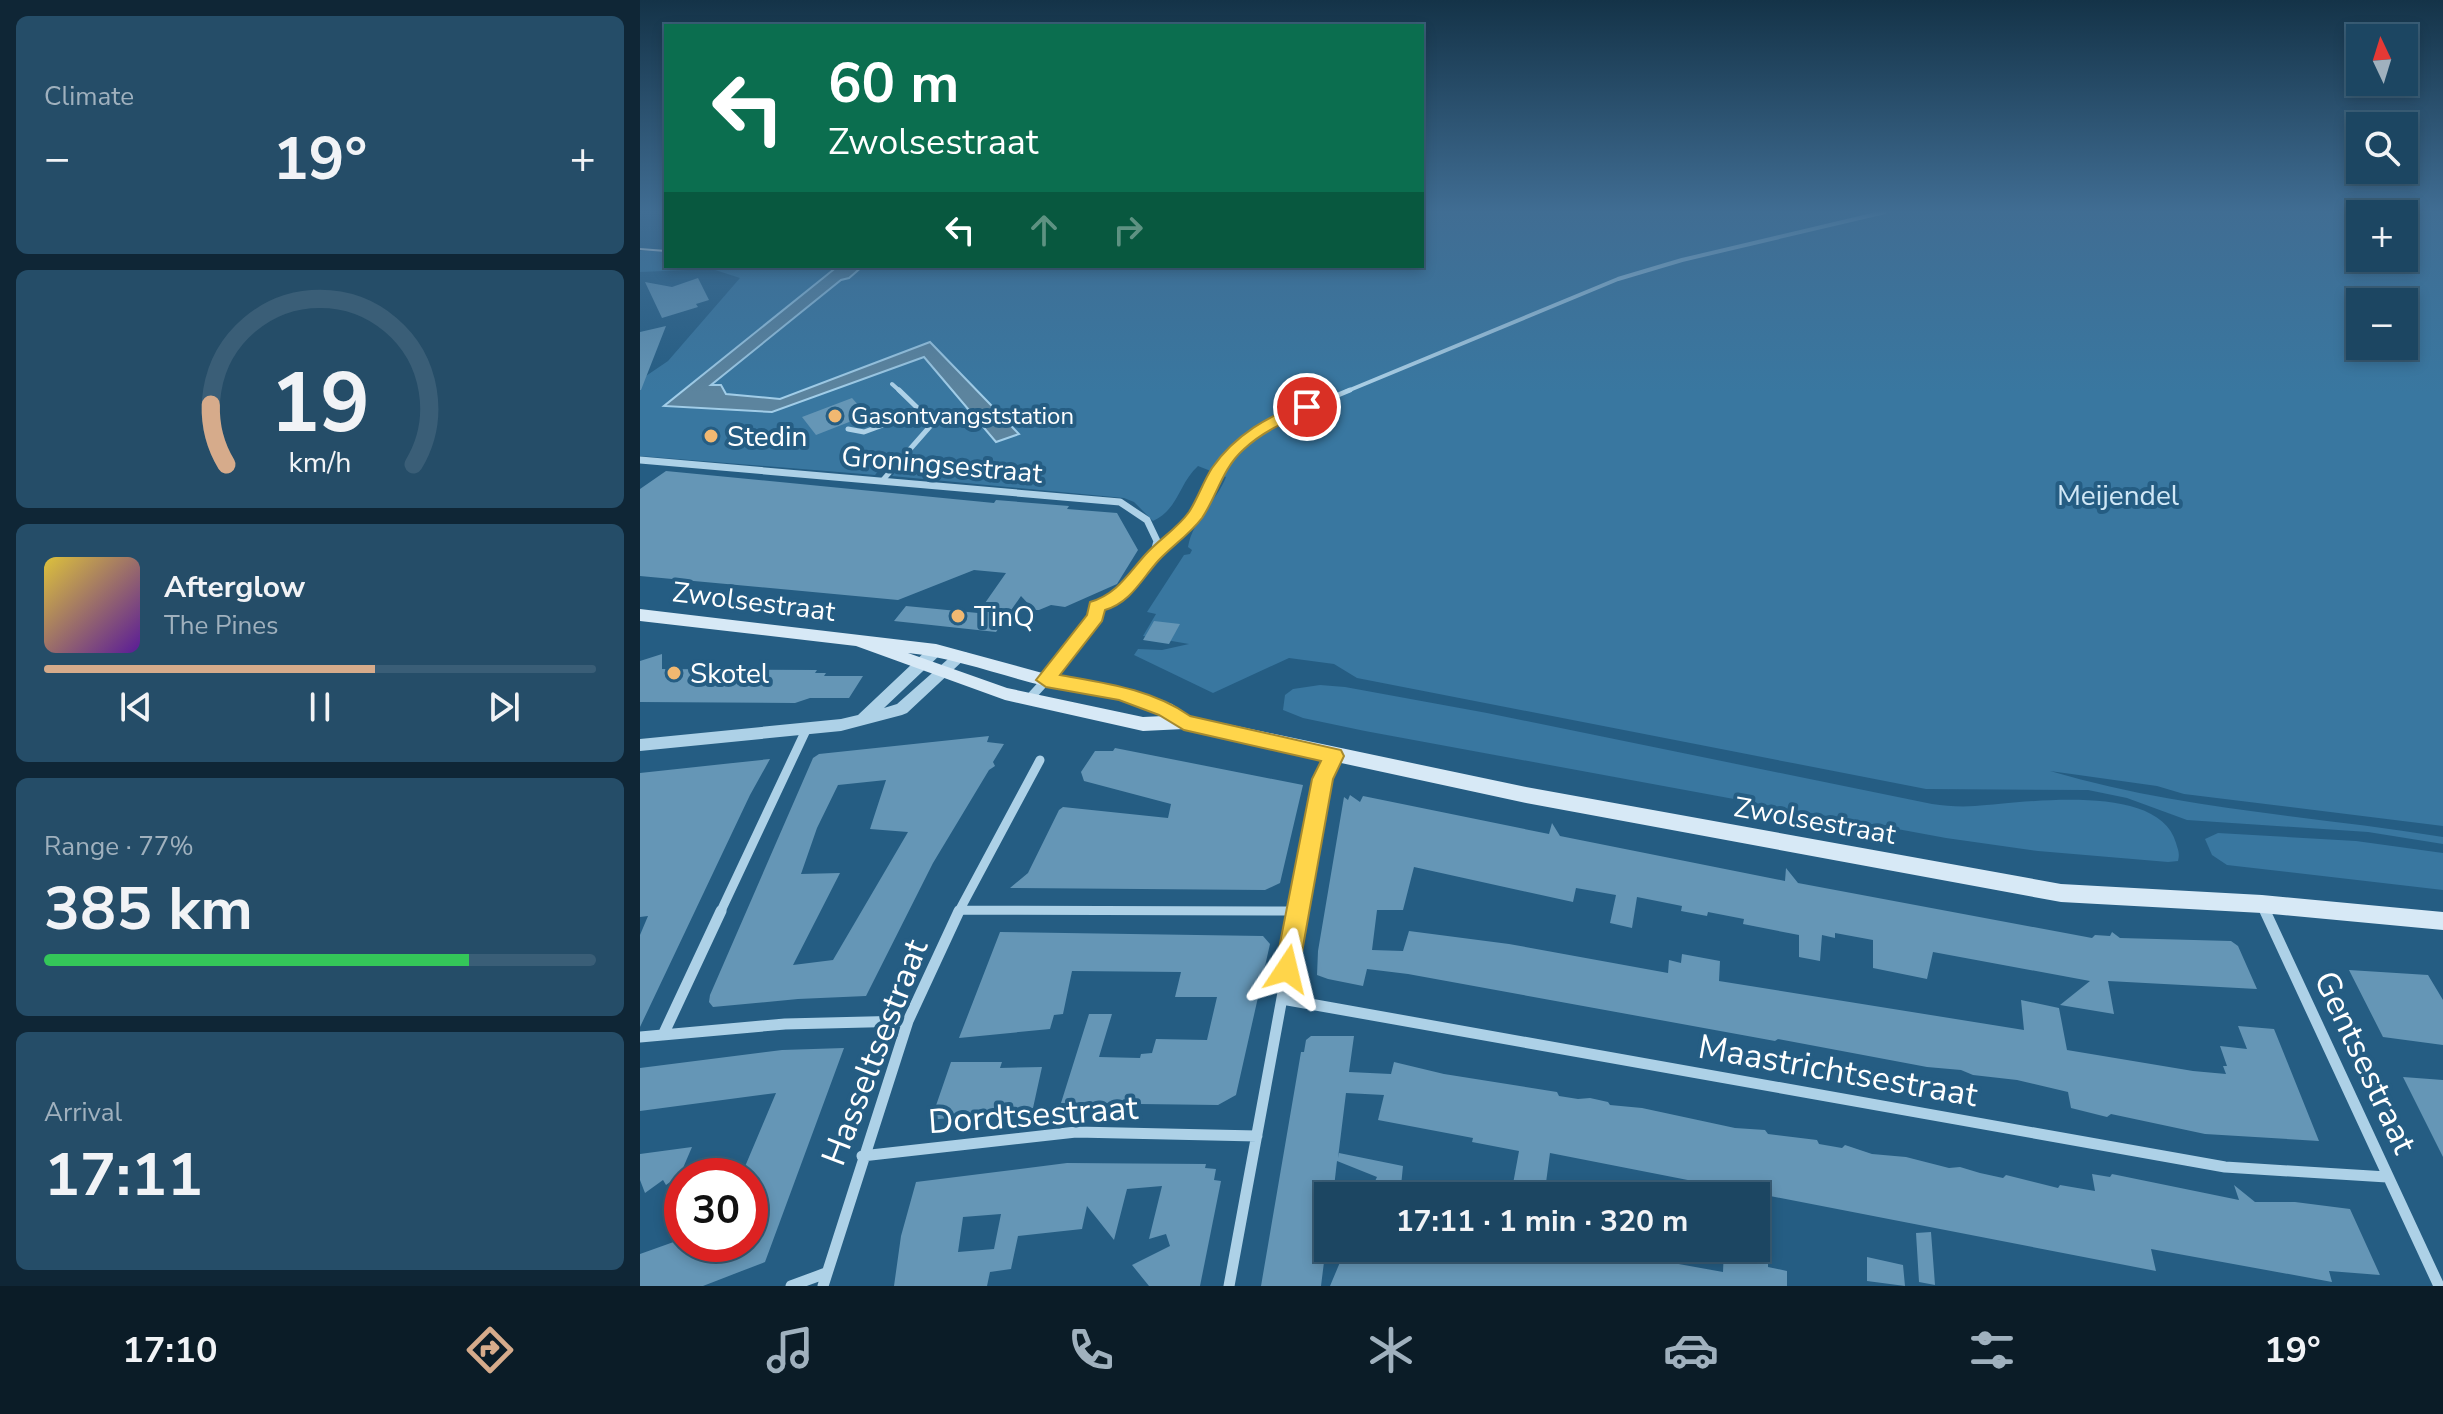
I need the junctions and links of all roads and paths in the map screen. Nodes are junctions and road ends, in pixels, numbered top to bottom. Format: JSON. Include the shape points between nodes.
{"nodes":[{"id":1,"x":1644,"y":272,"type":"edge"},
{"id":2,"x":892,"y":384,"type":"dead end"},
{"id":3,"x":921,"y":411,"type":"junction"},
{"id":4,"x":848,"y":429,"type":"dead end"},
{"id":5,"x":640,"y":460,"type":"edge"},
{"id":6,"x":882,"y":481,"type":"junction"},
{"id":7,"x":1209,"y":487,"type":"joint"},
{"id":8,"x":1153,"y":556,"type":"junction"},
{"id":9,"x":640,"y":615,"type":"edge"},
{"id":10,"x":861,"y":642,"type":"junction"},
{"id":11,"x":936,"y":650,"type":"junction"},
{"id":12,"x":961,"y":656,"type":"junction"},
{"id":13,"x":919,"y":665,"type":"junction"},
{"id":14,"x":943,"y":673,"type":"junction"},
{"id":15,"x":1046,"y":680,"type":"junction"},
{"id":16,"x":1029,"y":699,"type":"junction"},
{"id":17,"x":862,"y":720,"type":"junction"},
{"id":18,"x":1184,"y":722,"type":"junction"},
{"id":19,"x":807,"y":728,"type":"junction"},
{"id":20,"x":640,"y":745,"type":"edge"},
{"id":21,"x":1334,"y":756,"type":"junction"},
{"id":22,"x":1040,"y":760,"type":"dead end"},
{"id":23,"x":2262,"y":904,"type":"junction"},
{"id":24,"x":960,"y":910,"type":"junction"},
{"id":25,"x":1298,"y":911,"type":"junction"},
{"id":26,"x":2443,"y":921,"type":"edge"},
{"id":27,"x":1282,"y":999,"type":"junction"},
{"id":28,"x":908,"y":1021,"type":"junction"},
{"id":29,"x":663,"y":1035,"type":"junction"},
{"id":30,"x":640,"y":1037,"type":"edge"},
{"id":31,"x":1257,"y":1136,"type":"junction"},
{"id":32,"x":862,"y":1156,"type":"junction"},
{"id":33,"x":2387,"y":1177,"type":"junction"},
{"id":34,"x":825,"y":1280,"type":"edge"},
{"id":35,"x":791,"y":1286,"type":"edge"},
{"id":36,"x":1229,"y":1286,"type":"edge"},
{"id":37,"x":2439,"y":1286,"type":"edge"}],
"edges":[{"from":1,"to":7,"type":"lane","via":[[1586,291],[1266,425],[1236,448]]},
{"from":2,"to":3,"type":"lane"},
{"from":3,"to":4,"type":"lane","via":[[864,432]]},
{"from":3,"to":6,"type":"lane","via":[[933,423]]},
{"from":5,"to":6,"type":"street","name":"Groningsestraat"},
{"from":6,"to":8,"type":"street","name":"Groningsestraat","via":[[1120,502],[1147,520],[1157,541]]},
{"from":7,"to":8,"type":"street","via":[[1196,514]]},
{"from":8,"to":15,"type":"street","via":[[1127,589],[1097,606],[1096,616]]},
{"from":9,"to":10,"type":"main road","name":"Zwolsestraat"},
{"from":10,"to":11,"type":"main road","name":"Zwolsestraat"},
{"from":10,"to":13,"type":"main road","name":"Zwolsestraat"},
{"from":11,"to":12,"type":"main road","name":"Zwolsestraat"},
{"from":11,"to":13,"type":"street"},
{"from":12,"to":14,"type":"street"},
{"from":12,"to":15,"type":"main road","name":"Zwolsestraat"},
{"from":13,"to":14,"type":"main road","name":"Zwolsestraat"},
{"from":13,"to":17,"type":"street"},
{"from":14,"to":16,"type":"main road","name":"Zwolsestraat"},
{"from":14,"to":17,"type":"street","via":[[902,709]]},
{"from":15,"to":16,"type":"street"},
{"from":15,"to":18,"type":"main road","name":"Zwolsestraat","via":[[1120,693],[1166,709]]},
{"from":16,"to":18,"type":"main road","name":"Zwolsestraat","via":[[1143,724]]},
{"from":17,"to":19,"type":"street"},
{"from":18,"to":21,"type":"main road","name":"Zwolsestraat"},
{"from":19,"to":20,"type":"street"},
{"from":19,"to":29,"type":"street"},
{"from":21,"to":23,"type":"main road","name":"Zwolsestraat","via":[[2061,893]]},
{"from":21,"to":25,"type":"street","via":[[1322,779]]},
{"from":22,"to":24,"type":"street","name":"Hasseltsestraat"},
{"from":23,"to":26,"type":"main road","name":"Zwolsestraat"},
{"from":23,"to":33,"type":"street","name":"Gentsestraat"},
{"from":24,"to":25,"type":"street"},
{"from":24,"to":28,"type":"street","name":"Hasseltsestraat"},
{"from":25,"to":27,"type":"street"},
{"from":27,"to":31,"type":"street"},
{"from":27,"to":33,"type":"street","name":"Maastrichtsestraat","via":[[2225,1167]]},
{"from":28,"to":29,"type":"street","via":[[785,1024]]},
{"from":28,"to":32,"type":"street","name":"Hasseltsestraat"},
{"from":29,"to":30,"type":"street"},
{"from":31,"to":32,"type":"street","name":"Dordtsestraat","via":[[1076,1132]]},
{"from":31,"to":36,"type":"street"},
{"from":32,"to":34,"type":"street","name":"Hasseltsestraat"},
{"from":33,"to":37,"type":"street","name":"Gentsestraat"},
{"from":34,"to":35,"type":"street"}]}
